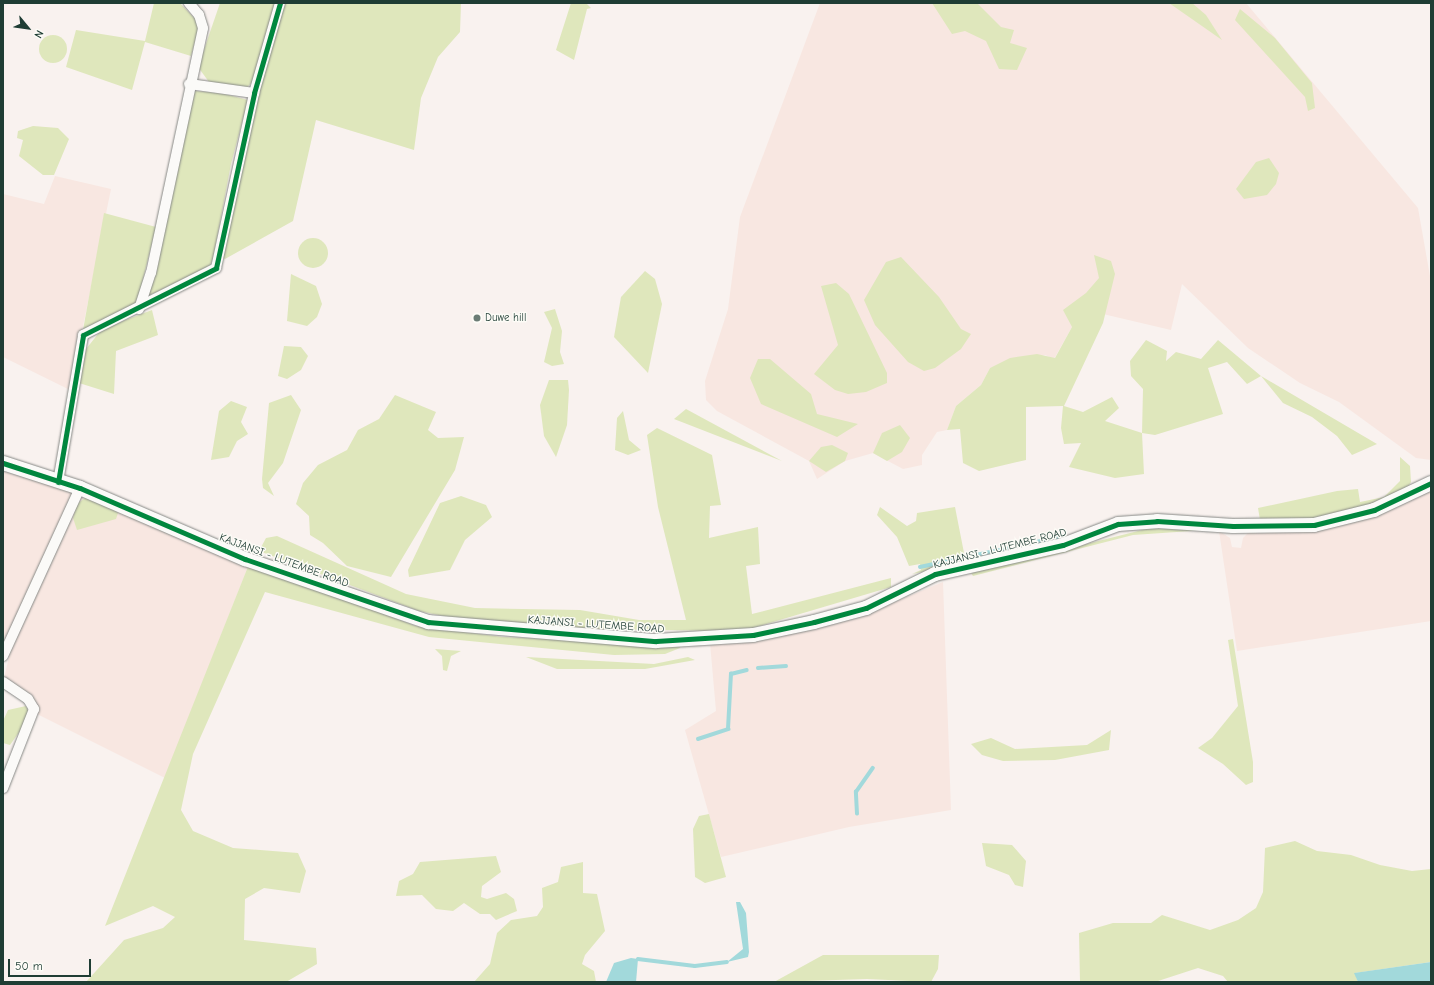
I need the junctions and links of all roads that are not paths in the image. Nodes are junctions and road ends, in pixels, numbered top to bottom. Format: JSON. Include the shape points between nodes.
{"nodes":[{"id":1,"x":189,"y":3,"type":"edge"},
{"id":2,"x":280,"y":3,"type":"edge"},
{"id":3,"x":189,"y":84,"type":"junction"},
{"id":4,"x":254,"y":93,"type":"junction"},
{"id":5,"x":139,"y":309,"type":"junction"},
{"id":6,"x":3,"y":463,"type":"edge"},
{"id":7,"x":58,"y":482,"type":"junction"},
{"id":8,"x":1431,"y":483,"type":"edge"},
{"id":9,"x":80,"y":488,"type":"junction"},
{"id":10,"x":3,"y":656,"type":"edge"},
{"id":11,"x":3,"y":682,"type":"edge"},
{"id":12,"x":3,"y":788,"type":"edge"}],
"edges":[{"from":1,"to":3,"type":"street","via":[[199,15],[203,28]]},
{"from":2,"to":4,"type":"street"},
{"from":3,"to":4,"type":"street"},
{"from":3,"to":5,"type":"street","via":[[150,273]]},
{"from":4,"to":5,"type":"street","via":[[216,268]]},
{"from":5,"to":7,"type":"street","via":[[83,335]]},
{"from":6,"to":7,"type":"street","name":"KAJJANSI - LUTEMBE ROAD"},
{"from":7,"to":9,"type":"street","name":"KAJJANSI - LUTEMBE ROAD"},
{"from":8,"to":9,"type":"street","name":"KAJJANSI - LUTEMBE ROAD","via":[[1374,510],[1314,525],[1233,526],[1157,521],[1118,524],[1063,545],[935,574],[866,608],[814,622],[753,635],[656,641],[428,622],[245,559]]},
{"from":9,"to":10,"type":"street"},
{"from":11,"to":12,"type":"street","via":[[28,700],[34,709]]}]}
